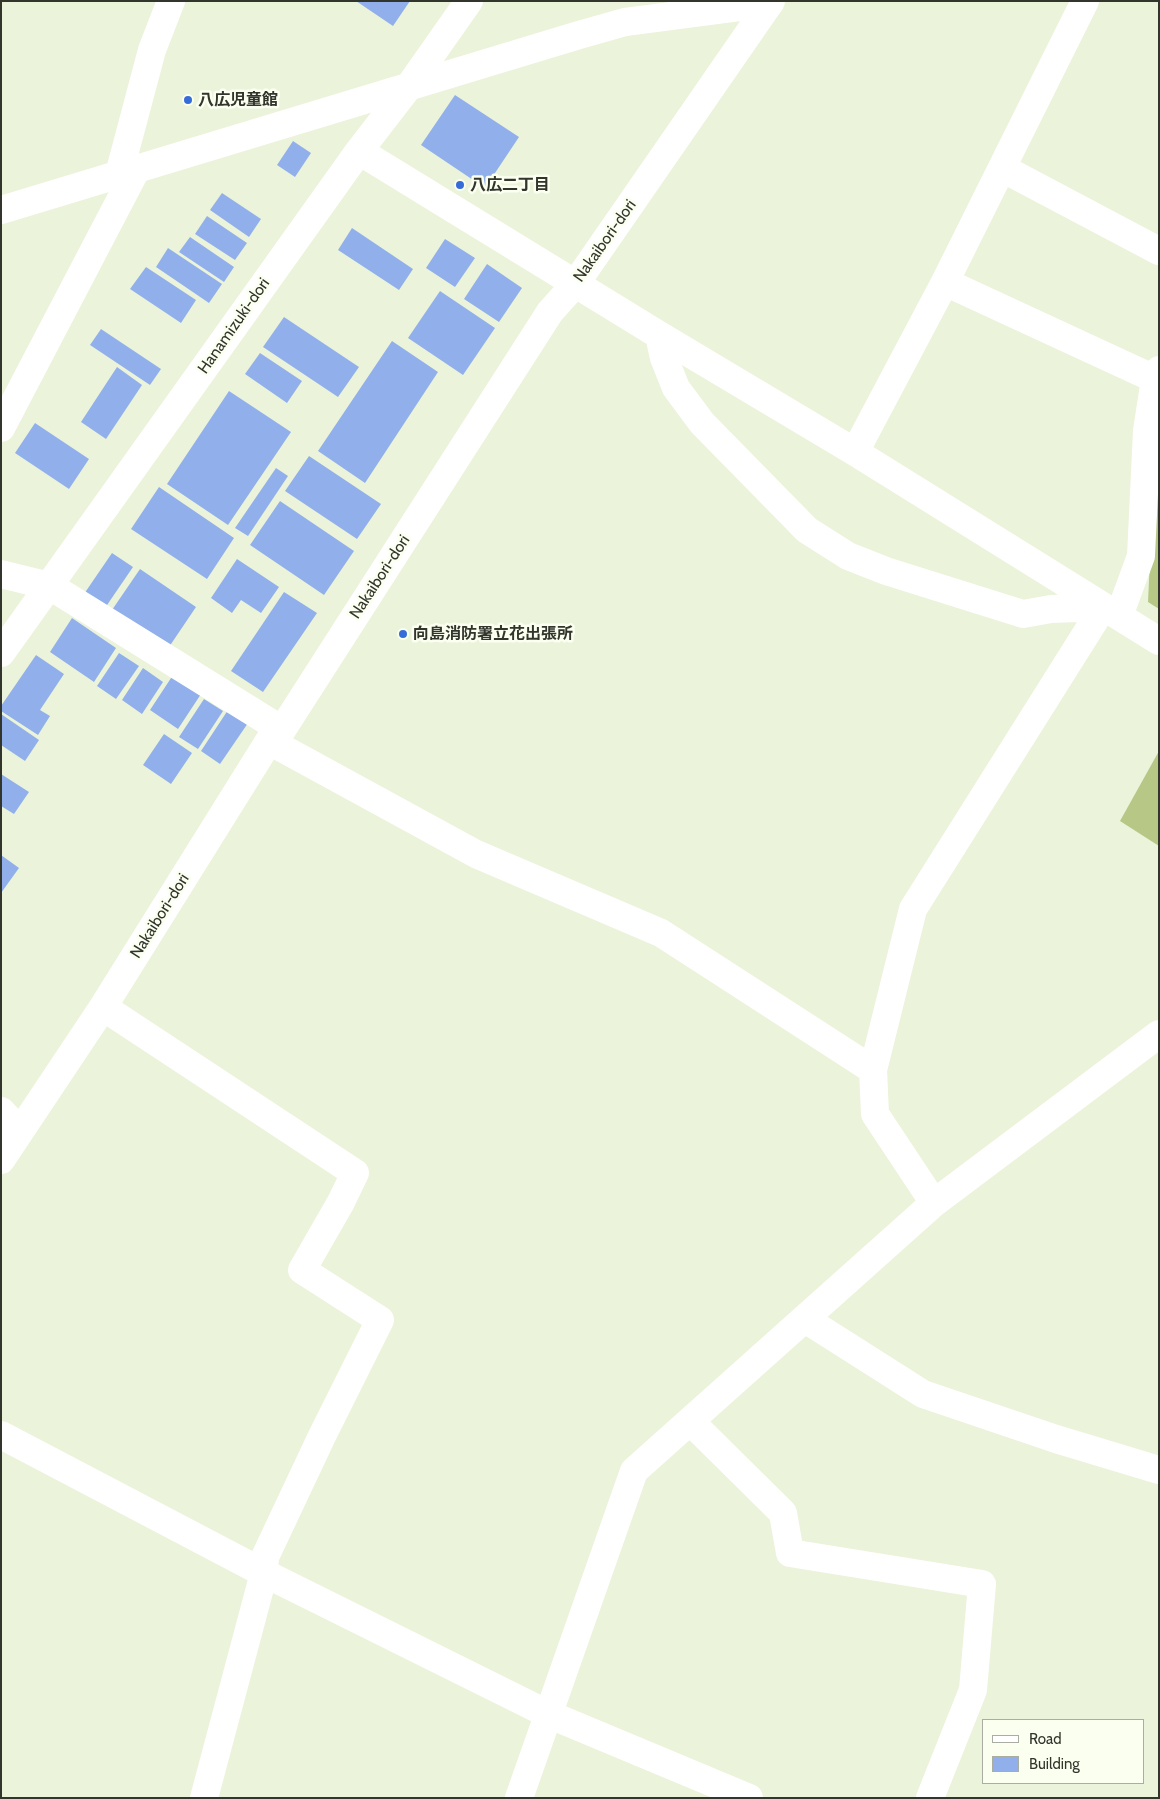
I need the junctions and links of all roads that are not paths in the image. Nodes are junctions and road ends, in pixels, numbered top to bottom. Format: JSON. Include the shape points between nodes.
{"nodes":[{"id":1,"x":171,"y":1,"type":"edge"},
{"id":2,"x":469,"y":1,"type":"edge"},
{"id":3,"x":1085,"y":1,"type":"edge"},
{"id":4,"x":771,"y":2,"type":"edge"},
{"id":5,"x":410,"y":85,"type":"junction"},
{"id":6,"x":358,"y":152,"type":"junction"},
{"id":7,"x":1002,"y":168,"type":"junction"},
{"id":8,"x":128,"y":171,"type":"junction"},
{"id":9,"x":1,"y":210,"type":"edge"},
{"id":10,"x":1159,"y":251,"type":"edge"},
{"id":11,"x":945,"y":282,"type":"junction"},
{"id":12,"x":576,"y":283,"type":"junction"},
{"id":13,"x":659,"y":335,"type":"junction"},
{"id":14,"x":1157,"y":375,"type":"edge"},
{"id":15,"x":1,"y":428,"type":"edge"},
{"id":16,"x":855,"y":452,"type":"junction"},
{"id":17,"x":1,"y":574,"type":"edge"},
{"id":18,"x":50,"y":586,"type":"junction"},
{"id":19,"x":1111,"y":612,"type":"junction"},
{"id":20,"x":1159,"y":641,"type":"edge"},
{"id":21,"x":1,"y":653,"type":"edge"},
{"id":22,"x":275,"y":735,"type":"junction"},
{"id":23,"x":103,"y":1007,"type":"junction"},
{"id":24,"x":1159,"y":1034,"type":"edge"},
{"id":25,"x":873,"y":1070,"type":"junction"},
{"id":26,"x":1,"y":1111,"type":"edge"},
{"id":27,"x":20,"y":1130,"type":"junction"},
{"id":28,"x":1,"y":1160,"type":"edge"},
{"id":29,"x":934,"y":1203,"type":"junction"},
{"id":30,"x":805,"y":1319,"type":"junction"},
{"id":31,"x":690,"y":1421,"type":"junction"},
{"id":32,"x":1,"y":1435,"type":"edge"},
{"id":33,"x":1159,"y":1470,"type":"edge"},
{"id":34,"x":264,"y":1573,"type":"junction"},
{"id":35,"x":548,"y":1714,"type":"junction"},
{"id":36,"x":204,"y":1798,"type":"edge"},
{"id":37,"x":519,"y":1798,"type":"edge"},
{"id":38,"x":749,"y":1798,"type":"edge"},
{"id":39,"x":930,"y":1798,"type":"edge"}],
"edges":[{"from":1,"to":8,"type":"street","via":[[152,50]]},
{"from":2,"to":5,"type":"street","name":"Hanamizuki-dori"},
{"from":3,"to":7,"type":"street"},
{"from":4,"to":5,"type":"street","via":[[625,22]]},
{"from":4,"to":12,"type":"street","name":"Nakaibori-dori"},
{"from":5,"to":6,"type":"street","name":"Hanamizuki-dori"},
{"from":5,"to":8,"type":"street"},
{"from":6,"to":12,"type":"street"},
{"from":6,"to":18,"type":"street","name":"Hanamizuki-dori"},
{"from":7,"to":10,"type":"street"},
{"from":7,"to":11,"type":"street"},
{"from":8,"to":9,"type":"street"},
{"from":8,"to":15,"type":"street"},
{"from":11,"to":14,"type":"street"},
{"from":11,"to":16,"type":"street"},
{"from":12,"to":13,"type":"street"},
{"from":12,"to":22,"type":"street","name":"Nakaibori-dori","via":[[550,312]]},
{"from":13,"to":16,"type":"street"},
{"from":13,"to":19,"type":"street","via":[[676,388],[702,423],[807,530],[848,556],[1023,614],[1051,609]]},
{"from":14,"to":19,"type":"street","via":[[1147,430],[1141,556]]},
{"from":16,"to":19,"type":"street"},
{"from":17,"to":18,"type":"street"},
{"from":18,"to":21,"type":"street","name":"Hanamizuki-dori"},
{"from":18,"to":22,"type":"street"},
{"from":19,"to":20,"type":"street"},
{"from":19,"to":25,"type":"street","via":[[913,909]]},
{"from":22,"to":23,"type":"street","name":"Nakaibori-dori"},
{"from":22,"to":25,"type":"street","via":[[476,854],[661,933]]},
{"from":23,"to":27,"type":"street","name":"Nakaibori-dori"},
{"from":23,"to":34,"type":"street","via":[[355,1173],[302,1270],[380,1320],[265,1557]]},
{"from":24,"to":29,"type":"street"},
{"from":25,"to":29,"type":"street","via":[[875,1114]]},
{"from":26,"to":27,"type":"street"},
{"from":27,"to":28,"type":"street","name":"Nakaibori-dori"},
{"from":29,"to":30,"type":"street"},
{"from":30,"to":31,"type":"street"},
{"from":30,"to":33,"type":"street","via":[[923,1394]]},
{"from":31,"to":35,"type":"street","via":[[634,1472]]},
{"from":31,"to":39,"type":"street","via":[[784,1513],[790,1554],[982,1584],[973,1690]]},
{"from":32,"to":34,"type":"street"},
{"from":34,"to":35,"type":"street"},
{"from":34,"to":36,"type":"street"},
{"from":35,"to":37,"type":"street"},
{"from":35,"to":38,"type":"street"}]}
